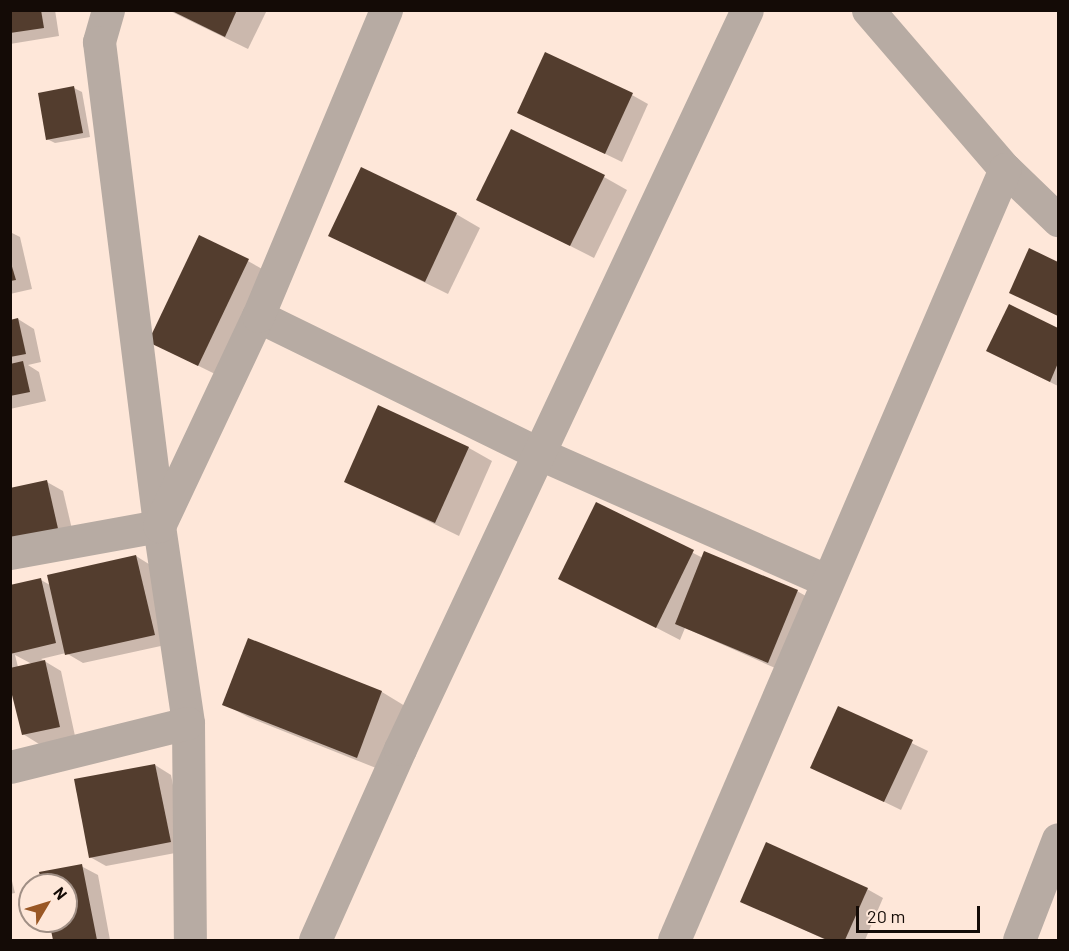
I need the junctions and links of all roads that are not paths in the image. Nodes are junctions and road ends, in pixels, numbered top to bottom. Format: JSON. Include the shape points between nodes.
{"nodes":[{"id":1,"x":93,"y":10,"type":"edge"},
{"id":2,"x":108,"y":10,"type":"edge"},
{"id":3,"x":386,"y":10,"type":"edge"},
{"id":4,"x":747,"y":10,"type":"edge"},
{"id":5,"x":868,"y":10,"type":"edge"},
{"id":6,"x":99,"y":42,"type":"junction"},
{"id":7,"x":1005,"y":169,"type":"junction"},
{"id":8,"x":1059,"y":220,"type":"edge"},
{"id":9,"x":258,"y":316,"type":"junction"},
{"id":10,"x":540,"y":454,"type":"junction"},
{"id":11,"x":159,"y":526,"type":"junction"},
{"id":12,"x":10,"y":553,"type":"edge"},
{"id":13,"x":826,"y":580,"type":"junction"},
{"id":14,"x":188,"y":723,"type":"junction"},
{"id":15,"x":10,"y":767,"type":"edge"},
{"id":16,"x":1059,"y":839,"type":"edge"},
{"id":17,"x":190,"y":940,"type":"edge"},
{"id":18,"x":315,"y":940,"type":"edge"},
{"id":19,"x":674,"y":940,"type":"edge"},
{"id":20,"x":1019,"y":940,"type":"edge"}],
"edges":[{"from":1,"to":6,"type":"street"},
{"from":2,"to":6,"type":"street"},
{"from":3,"to":9,"type":"street"},
{"from":4,"to":10,"type":"street"},
{"from":5,"to":7,"type":"street"},
{"from":6,"to":11,"type":"street"},
{"from":7,"to":8,"type":"street"},
{"from":7,"to":13,"type":"street"},
{"from":9,"to":10,"type":"street"},
{"from":9,"to":11,"type":"street"},
{"from":10,"to":13,"type":"street"},
{"from":10,"to":18,"type":"street","via":[[400,749]]},
{"from":11,"to":12,"type":"street"},
{"from":11,"to":14,"type":"street"},
{"from":13,"to":19,"type":"street"},
{"from":14,"to":15,"type":"street"},
{"from":14,"to":17,"type":"street"},
{"from":16,"to":20,"type":"street"}]}
